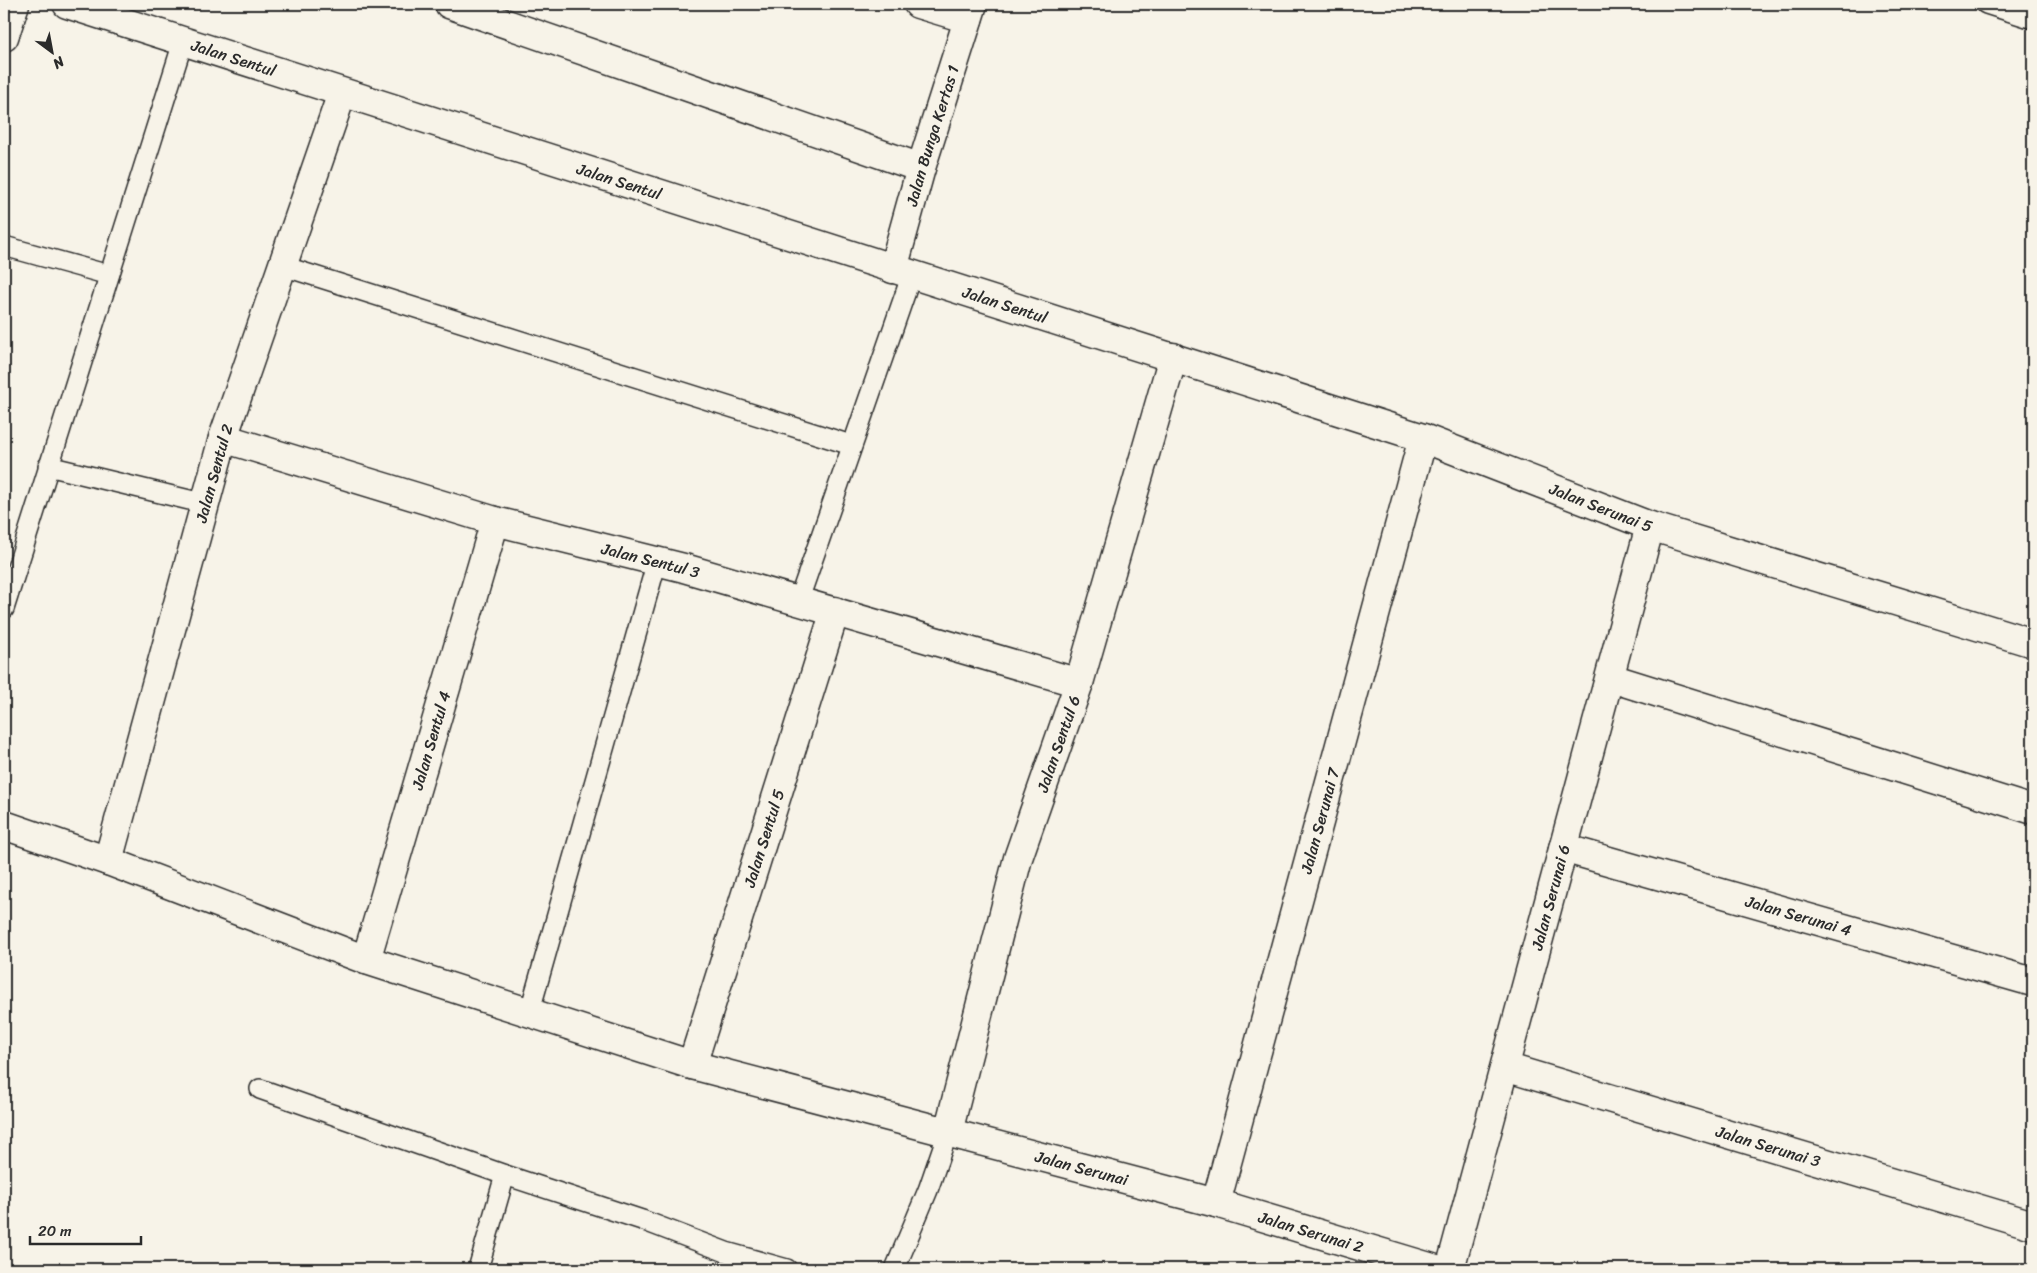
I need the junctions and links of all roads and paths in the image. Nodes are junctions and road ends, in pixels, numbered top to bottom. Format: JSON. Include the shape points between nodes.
{"nodes":[{"id":1,"x":15,"y":4,"type":"edge"},
{"id":2,"x":67,"y":4,"type":"edge"},
{"id":3,"x":449,"y":4,"type":"edge"},
{"id":4,"x":918,"y":4,"type":"edge"},
{"id":5,"x":1986,"y":4,"type":"edge"},
{"id":6,"x":970,"y":11,"type":"edge"},
{"id":7,"x":2033,"y":19,"type":"edge"},
{"id":8,"x":4,"y":36,"type":"edge"},
{"id":9,"x":183,"y":42,"type":"junction"},
{"id":10,"x":342,"y":93,"type":"junction"},
{"id":11,"x":921,"y":168,"type":"junction"},
{"id":12,"x":4,"y":246,"type":"edge"},
{"id":13,"x":283,"y":266,"type":"junction"},
{"id":14,"x":902,"y":272,"type":"junction"},
{"id":15,"x":109,"y":275,"type":"junction"},
{"id":16,"x":1173,"y":358,"type":"junction"},
{"id":17,"x":223,"y":438,"type":"junction"},
{"id":18,"x":1423,"y":438,"type":"junction"},
{"id":19,"x":851,"y":445,"type":"junction"},
{"id":20,"x":48,"y":466,"type":"junction"},
{"id":21,"x":206,"y":504,"type":"junction"},
{"id":22,"x":495,"y":521,"type":"junction"},
{"id":23,"x":1650,"y":526,"type":"junction"},
{"id":24,"x":657,"y":561,"type":"junction"},
{"id":25,"x":798,"y":602,"type":"junction"},
{"id":26,"x":4,"y":610,"type":"edge"},
{"id":27,"x":835,"y":611,"type":"junction"},
{"id":28,"x":2033,"y":643,"type":"edge"},
{"id":29,"x":1611,"y":678,"type":"junction"},
{"id":30,"x":1079,"y":683,"type":"junction"},
{"id":31,"x":2033,"y":810,"type":"edge"},
{"id":32,"x":4,"y":825,"type":"edge"},
{"id":33,"x":1563,"y":848,"type":"junction"},
{"id":34,"x":108,"y":861,"type":"junction"},
{"id":35,"x":366,"y":960,"type":"junction"},
{"id":36,"x":2033,"y":982,"type":"edge"},
{"id":37,"x":529,"y":1014,"type":"junction"},
{"id":38,"x":692,"y":1065,"type":"junction"},
{"id":39,"x":1504,"y":1067,"type":"junction"},
{"id":40,"x":260,"y":1089,"type":"dead end"},
{"id":41,"x":948,"y":1132,"type":"junction"},
{"id":42,"x":505,"y":1175,"type":"junction"},
{"id":43,"x":1216,"y":1203,"type":"junction"},
{"id":44,"x":2033,"y":1225,"type":"edge"},
{"id":45,"x":478,"y":1269,"type":"edge"},
{"id":46,"x":787,"y":1269,"type":"edge"},
{"id":47,"x":895,"y":1269,"type":"edge"},
{"id":48,"x":1436,"y":1269,"type":"edge"},
{"id":49,"x":1450,"y":1269,"type":"edge"}],
"edges":[{"from":1,"to":8,"type":"street"},
{"from":2,"to":9,"type":"street","name":"Jalan Sentul"},
{"from":3,"to":11,"type":"street"},
{"from":4,"to":6,"type":"street"},
{"from":5,"to":7,"type":"lane"},
{"from":6,"to":11,"type":"street","name":"Jalan Bunga Kertas 1"},
{"from":9,"to":10,"type":"street","name":"Jalan Sentul"},
{"from":9,"to":15,"type":"lane"},
{"from":10,"to":13,"type":"street","name":"Jalan Sentul 2"},
{"from":10,"to":14,"type":"street","name":"Jalan Sentul"},
{"from":11,"to":14,"type":"street","name":"Jalan Bunga Kertas 1"},
{"from":12,"to":15,"type":"lane"},
{"from":13,"to":17,"type":"street","name":"Jalan Sentul 2"},
{"from":13,"to":19,"type":"lane"},
{"from":14,"to":16,"type":"street","name":"Jalan Sentul"},
{"from":14,"to":19,"type":"lane"},
{"from":15,"to":20,"type":"lane"},
{"from":16,"to":18,"type":"street","name":"Jalan Serunai 5"},
{"from":16,"to":30,"type":"street","name":"Jalan Sentul 6"},
{"from":17,"to":21,"type":"street","name":"Jalan Sentul 2"},
{"from":17,"to":22,"type":"street","name":"Jalan Sentul 3"},
{"from":18,"to":23,"type":"street","name":"Jalan Serunai 5"},
{"from":18,"to":43,"type":"street","name":"Jalan Serunai 7"},
{"from":19,"to":25,"type":"lane"},
{"from":20,"to":21,"type":"lane"},
{"from":20,"to":26,"type":"lane"},
{"from":21,"to":34,"type":"street","name":"Jalan Sentul 2"},
{"from":22,"to":24,"type":"street","name":"Jalan Sentul 3"},
{"from":22,"to":35,"type":"street","name":"Jalan Sentul 4"},
{"from":23,"to":28,"type":"street","name":"Jalan Serunai 5"},
{"from":23,"to":29,"type":"street","name":"Jalan Serunai 6"},
{"from":24,"to":25,"type":"street","name":"Jalan Sentul 3"},
{"from":24,"to":37,"type":"lane"},
{"from":25,"to":27,"type":"street","name":"Jalan Sentul 3"},
{"from":27,"to":30,"type":"street","name":"Jalan Sentul 3"},
{"from":27,"to":38,"type":"street","name":"Jalan Sentul 5"},
{"from":29,"to":31,"type":"street"},
{"from":29,"to":33,"type":"street","name":"Jalan Serunai 6"},
{"from":30,"to":41,"type":"street","name":"Jalan Sentul 6","via":[[1018,858]]},
{"from":32,"to":34,"type":"street","name":"Jalan Serunai"},
{"from":33,"to":36,"type":"street","name":"Jalan Serunai 4"},
{"from":33,"to":39,"type":"street","name":"Jalan Serunai 6"},
{"from":34,"to":35,"type":"street","name":"Jalan Serunai"},
{"from":35,"to":37,"type":"street","name":"Jalan Serunai"},
{"from":37,"to":38,"type":"street","name":"Jalan Serunai"},
{"from":38,"to":41,"type":"street","name":"Jalan Serunai"},
{"from":39,"to":44,"type":"street","name":"Jalan Serunai 3"},
{"from":39,"to":49,"type":"street","name":"Jalan Serunai 6"},
{"from":40,"to":42,"type":"lane"},
{"from":41,"to":43,"type":"street","name":"Jalan Serunai"},
{"from":41,"to":47,"type":"lane"},
{"from":42,"to":45,"type":"lane"},
{"from":42,"to":46,"type":"lane","via":[[642,1220],[726,1252]]},
{"from":43,"to":48,"type":"street","name":"Jalan Serunai 2"}]}
